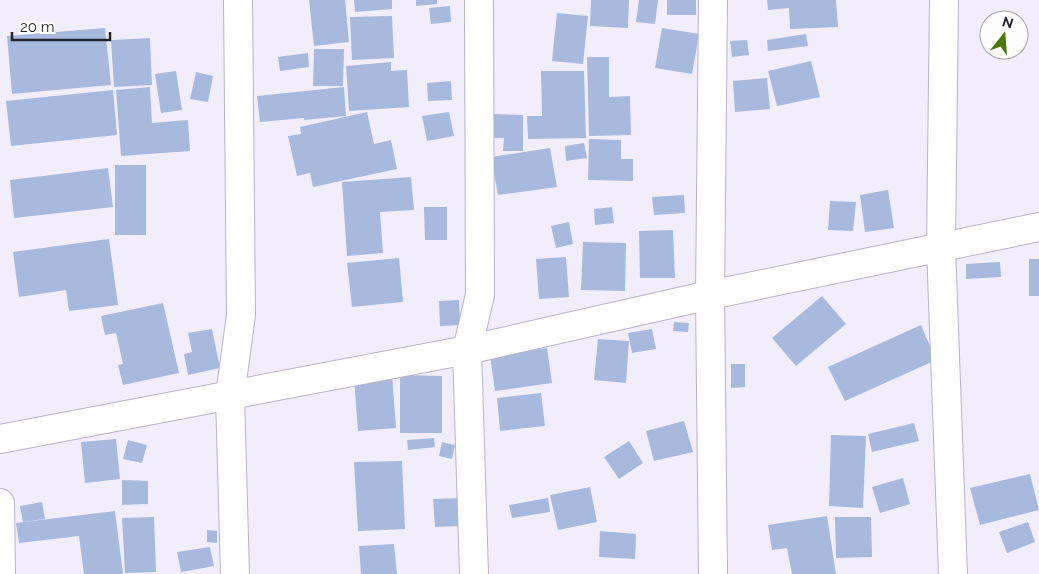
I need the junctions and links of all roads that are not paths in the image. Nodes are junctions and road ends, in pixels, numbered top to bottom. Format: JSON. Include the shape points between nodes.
{"nodes":[{"id":1,"x":238,"y":0,"type":"edge"},
{"id":2,"x":479,"y":0,"type":"edge"},
{"id":3,"x":713,"y":0,"type":"edge"},
{"id":4,"x":944,"y":0,"type":"edge"},
{"id":5,"x":1039,"y":227,"type":"edge"},
{"id":6,"x":941,"y":247,"type":"junction"},
{"id":7,"x":710,"y":294,"type":"junction"},
{"id":8,"x":467,"y":350,"type":"junction"},
{"id":9,"x":230,"y":396,"type":"junction"},
{"id":10,"x":0,"y":439,"type":"edge"},
{"id":11,"x":0,"y":503,"type":"edge"},
{"id":12,"x":1,"y":574,"type":"edge"},
{"id":13,"x":235,"y":574,"type":"edge"},
{"id":14,"x":474,"y":574,"type":"edge"},
{"id":15,"x":713,"y":574,"type":"edge"},
{"id":16,"x":953,"y":574,"type":"edge"}],
"edges":[{"from":1,"to":9,"type":"street","via":[[241,315]]},
{"from":2,"to":8,"type":"street","via":[[480,295]]},
{"from":3,"to":7,"type":"street"},
{"from":4,"to":6,"type":"street"},
{"from":5,"to":6,"type":"street"},
{"from":6,"to":7,"type":"street"},
{"from":6,"to":16,"type":"street"},
{"from":7,"to":8,"type":"street"},
{"from":7,"to":15,"type":"street"},
{"from":8,"to":9,"type":"street"},
{"from":8,"to":14,"type":"street"},
{"from":9,"to":10,"type":"street"},
{"from":9,"to":13,"type":"street"},
{"from":11,"to":12,"type":"street"}]}
